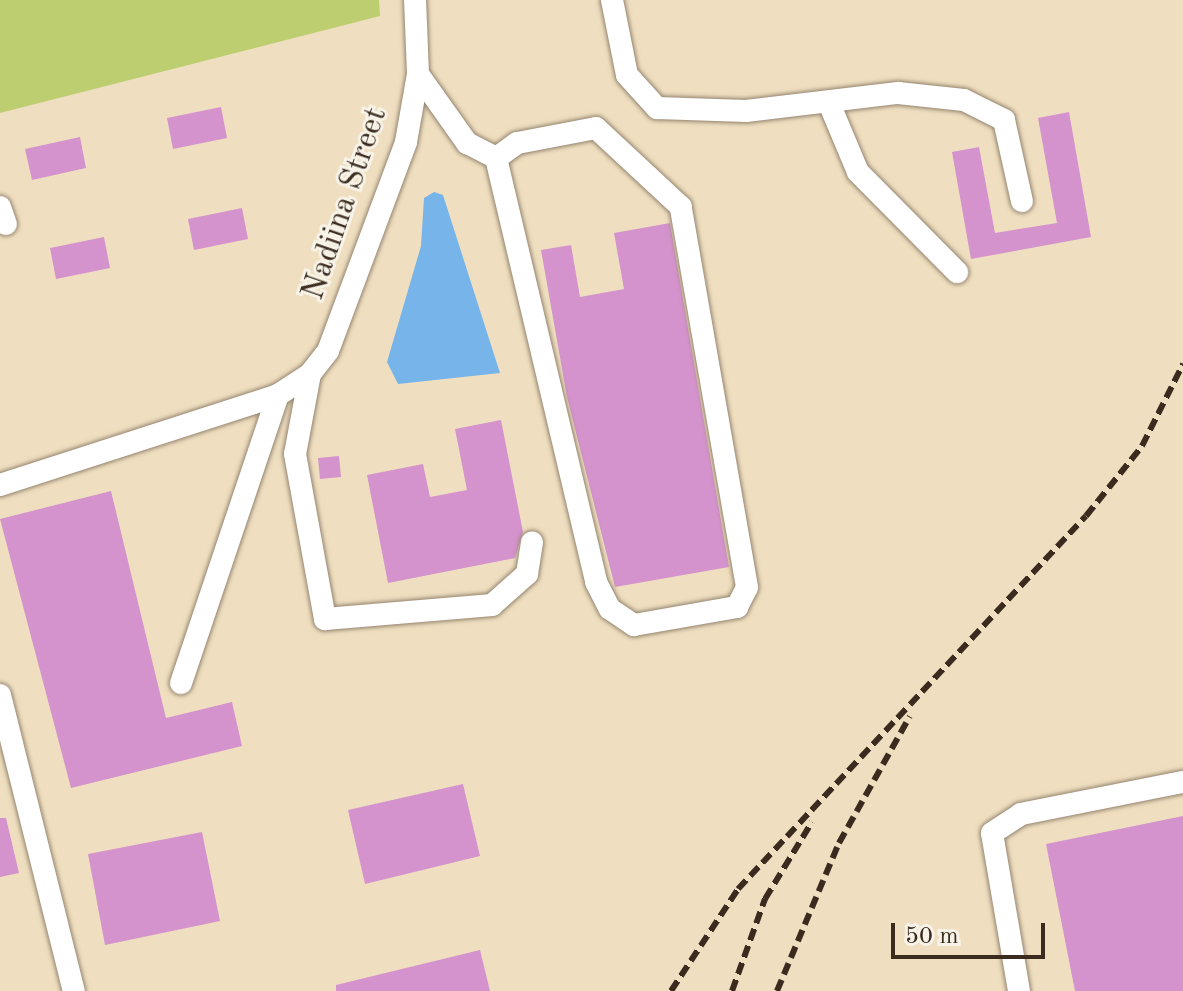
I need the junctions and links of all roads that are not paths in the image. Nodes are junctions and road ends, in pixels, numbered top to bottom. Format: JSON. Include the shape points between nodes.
{"nodes":[{"id":1,"x":415,"y":0,"type":"edge"},
{"id":2,"x":612,"y":0,"type":"edge"},
{"id":3,"x":418,"y":74,"type":"junction"},
{"id":4,"x":829,"y":103,"type":"junction"},
{"id":5,"x":496,"y":158,"type":"junction"},
{"id":6,"x":1022,"y":201,"type":"dead end"},
{"id":7,"x":957,"y":272,"type":"dead end"},
{"id":8,"x":310,"y":374,"type":"junction"},
{"id":9,"x":278,"y":395,"type":"junction"},
{"id":10,"x":0,"y":485,"type":"edge"},
{"id":11,"x":532,"y":542,"type":"dead end"},
{"id":12,"x":181,"y":683,"type":"dead end"},
{"id":13,"x":0,"y":695,"type":"edge"},
{"id":14,"x":1183,"y":782,"type":"edge"},
{"id":15,"x":74,"y":991,"type":"edge"},
{"id":16,"x":1019,"y":991,"type":"edge"}],
"edges":[{"from":1,"to":3,"type":"street","name":"Nadiina Street"},
{"from":2,"to":4,"type":"street","via":[[627,75],[657,108],[692,114]]},
{"from":3,"to":5,"type":"street","via":[[467,143]]},
{"from":3,"to":8,"type":"street","name":"Nadiina Street","via":[[406,142],[382,211],[328,351]]},
{"from":4,"to":6,"type":"street","via":[[933,94],[1004,120]]},
{"from":4,"to":7,"type":"street","via":[[858,172]]},
{"from":5,"to":5,"type":"street","via":[[596,582],[610,609],[634,625],[737,607],[747,587],[681,207],[596,128],[517,143]]},
{"from":8,"to":9,"type":"street"},
{"from":8,"to":11,"type":"street","via":[[295,454],[325,619],[492,605],[527,574]]},
{"from":9,"to":10,"type":"street"},
{"from":9,"to":12,"type":"street"},
{"from":13,"to":15,"type":"street"},
{"from":14,"to":16,"type":"street","via":[[1021,814],[992,833]]}]}
